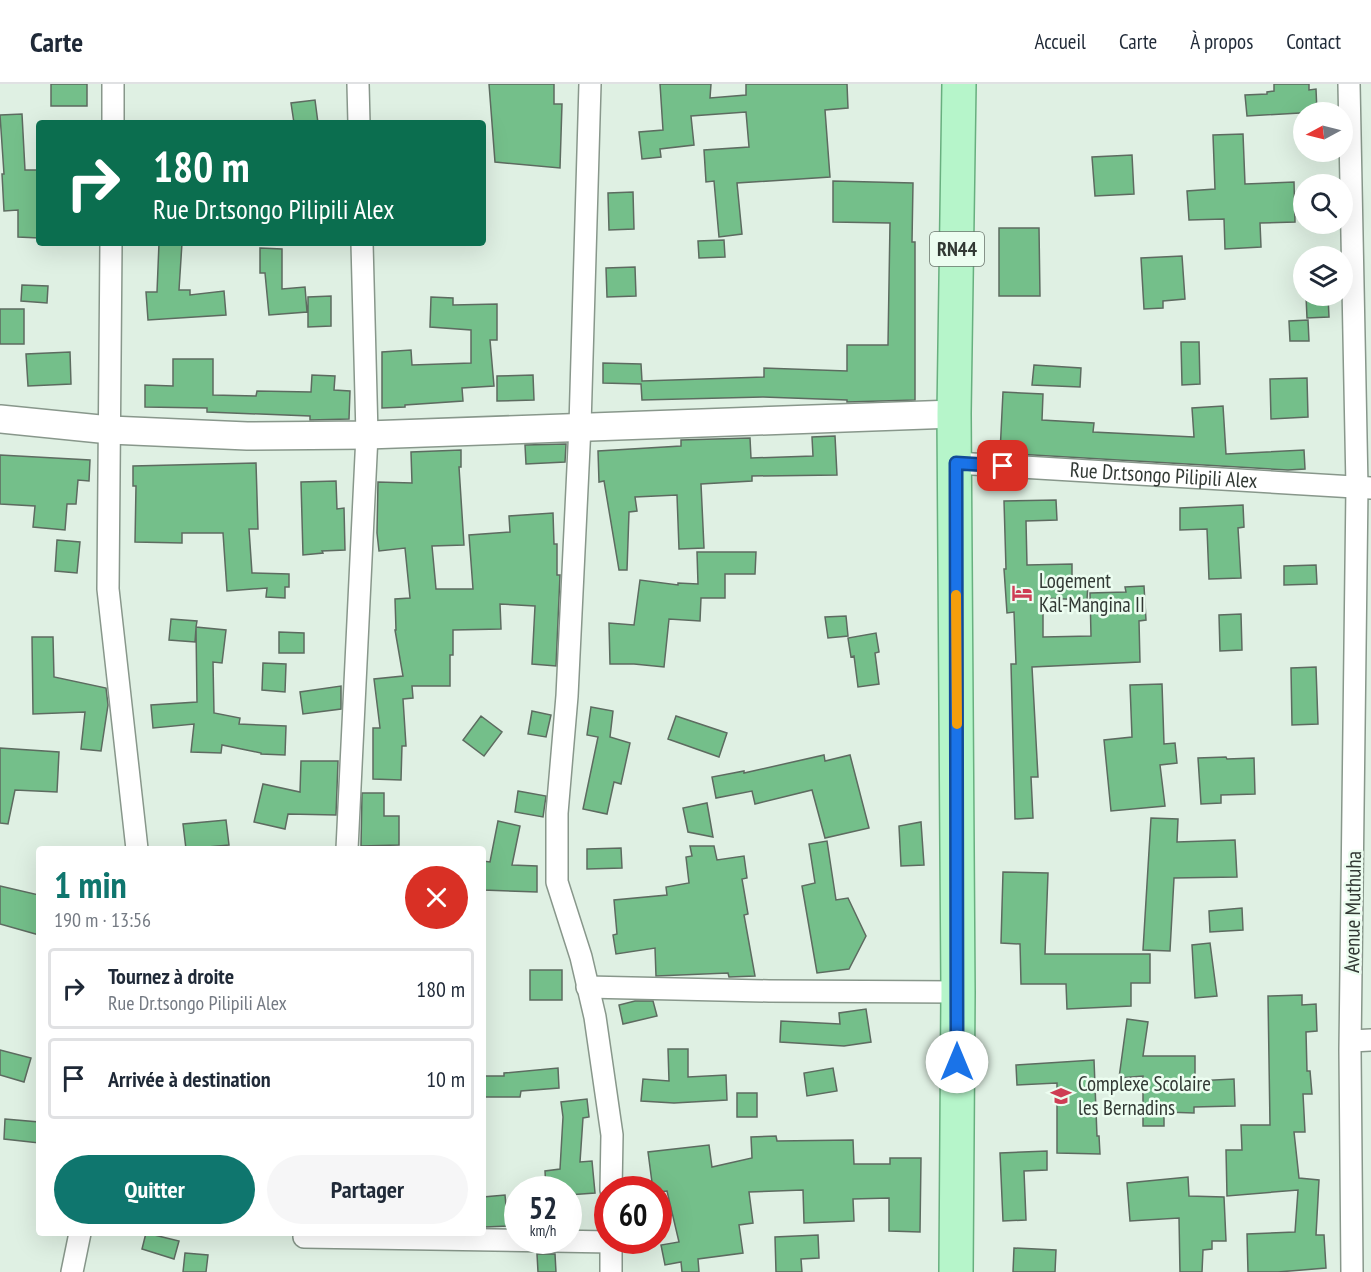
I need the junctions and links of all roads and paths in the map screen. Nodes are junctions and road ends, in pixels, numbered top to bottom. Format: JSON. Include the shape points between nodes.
{"nodes":[{"id":1,"x":113,"y":84,"type":"edge"},
{"id":2,"x":358,"y":84,"type":"edge"},
{"id":3,"x":590,"y":84,"type":"edge"},
{"id":4,"x":959,"y":84,"type":"edge"},
{"id":5,"x":1349,"y":84,"type":"edge"},
{"id":6,"x":113,"y":120,"type":"edge"},
{"id":7,"x":359,"y":120,"type":"edge"},
{"id":8,"x":111,"y":246,"type":"edge"},
{"id":9,"x":362,"y":246,"type":"edge"},
{"id":10,"x":954,"y":414,"type":"junction"},
{"id":11,"x":0,"y":419,"type":"edge"},
{"id":12,"x":580,"y":426,"type":"junction"},
{"id":13,"x":110,"y":430,"type":"junction"},
{"id":14,"x":367,"y":435,"type":"junction"},
{"id":15,"x":956,"y":463,"type":"junction"},
{"id":16,"x":1364,"y":488,"type":"edge"},
{"id":17,"x":137,"y":846,"type":"edge"},
{"id":18,"x":347,"y":846,"type":"edge"},
{"id":19,"x":587,"y":987,"type":"junction"},
{"id":20,"x":958,"y":992,"type":"junction"},
{"id":21,"x":1361,"y":1040,"type":"edge"},
{"id":22,"x":611,"y":1176,"type":"edge"},
{"id":23,"x":79,"y":1236,"type":"edge"},
{"id":24,"x":304,"y":1237,"type":"dead end"},
{"id":25,"x":594,"y":1241,"type":"edge"},
{"id":26,"x":611,"y":1254,"type":"edge"},
{"id":27,"x":72,"y":1272,"type":"edge"},
{"id":28,"x":611,"y":1272,"type":"edge"},
{"id":29,"x":956,"y":1272,"type":"edge"},
{"id":30,"x":1352,"y":1272,"type":"edge"}],
"edges":[{"from":1,"to":6,"type":"street"},
{"from":2,"to":7,"type":"street"},
{"from":3,"to":12,"type":"street"},
{"from":4,"to":10,"type":"main road","number":"RN44"},
{"from":5,"to":16,"type":"street","name":"Avenue Muthuha"},
{"from":8,"to":13,"type":"street"},
{"from":9,"to":14,"type":"street"},
{"from":10,"to":12,"type":"street"},
{"from":10,"to":15,"type":"main road","number":"RN44"},
{"from":11,"to":13,"type":"street"},
{"from":12,"to":14,"type":"street"},
{"from":12,"to":19,"type":"street","via":[[567,696],[557,813],[557,882]]},
{"from":13,"to":14,"type":"street","via":[[247,436]]},
{"from":13,"to":17,"type":"street","via":[[108,589]]},
{"from":14,"to":18,"type":"street"},
{"from":15,"to":16,"type":"street","name":"Rue Dr.tsongo Pilipili Alex"},
{"from":15,"to":20,"type":"main road","number":"RN44"},
{"from":16,"to":21,"type":"street","name":"Avenue Muthuha"},
{"from":19,"to":20,"type":"street"},
{"from":19,"to":22,"type":"street","via":[[612,1135]]},
{"from":20,"to":29,"type":"main road","number":"RN44"},
{"from":21,"to":30,"type":"street","name":"Avenue Muthuha"},
{"from":23,"to":27,"type":"street"},
{"from":24,"to":25,"type":"street"},
{"from":26,"to":28,"type":"street"}]}
